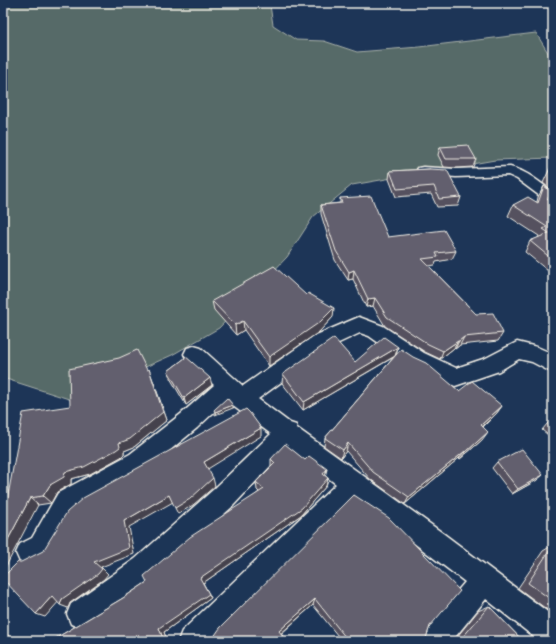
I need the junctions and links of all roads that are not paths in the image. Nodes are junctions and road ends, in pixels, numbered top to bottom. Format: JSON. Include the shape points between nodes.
{"nodes":[{"id":1,"x":411,"y":171,"type":"edge"},
{"id":2,"x":553,"y":199,"type":"edge"},
{"id":3,"x":194,"y":354,"type":"dead end"},
{"id":4,"x":553,"y":364,"type":"edge"},
{"id":5,"x":235,"y":392,"type":"junction"},
{"id":6,"x":288,"y":432,"type":"junction"},
{"id":7,"x":354,"y":483,"type":"junction"},
{"id":8,"x":29,"y":553,"type":"dead end"},
{"id":9,"x":484,"y":580,"type":"junction"},
{"id":10,"x":81,"y":614,"type":"dead end"},
{"id":11,"x":553,"y":634,"type":"edge"},
{"id":12,"x":192,"y":641,"type":"edge"},
{"id":13,"x":434,"y":641,"type":"edge"}],
"edges":[{"from":1,"to":2,"type":"street","via":[[510,171],[522,176]]},
{"from":3,"to":5,"type":"street"},
{"from":4,"to":5,"type":"street","via":[[537,355],[517,350],[492,365],[455,377],[417,359],[376,332],[359,326],[321,342]]},
{"from":5,"to":6,"type":"street"},
{"from":5,"to":8,"type":"street","via":[[189,421],[138,462],[67,502],[41,547]]},
{"from":6,"to":7,"type":"street"},
{"from":6,"to":10,"type":"street","via":[[223,498],[144,568]]},
{"from":7,"to":9,"type":"street"},
{"from":7,"to":12,"type":"street"},
{"from":9,"to":11,"type":"street"},
{"from":9,"to":13,"type":"street"}]}
